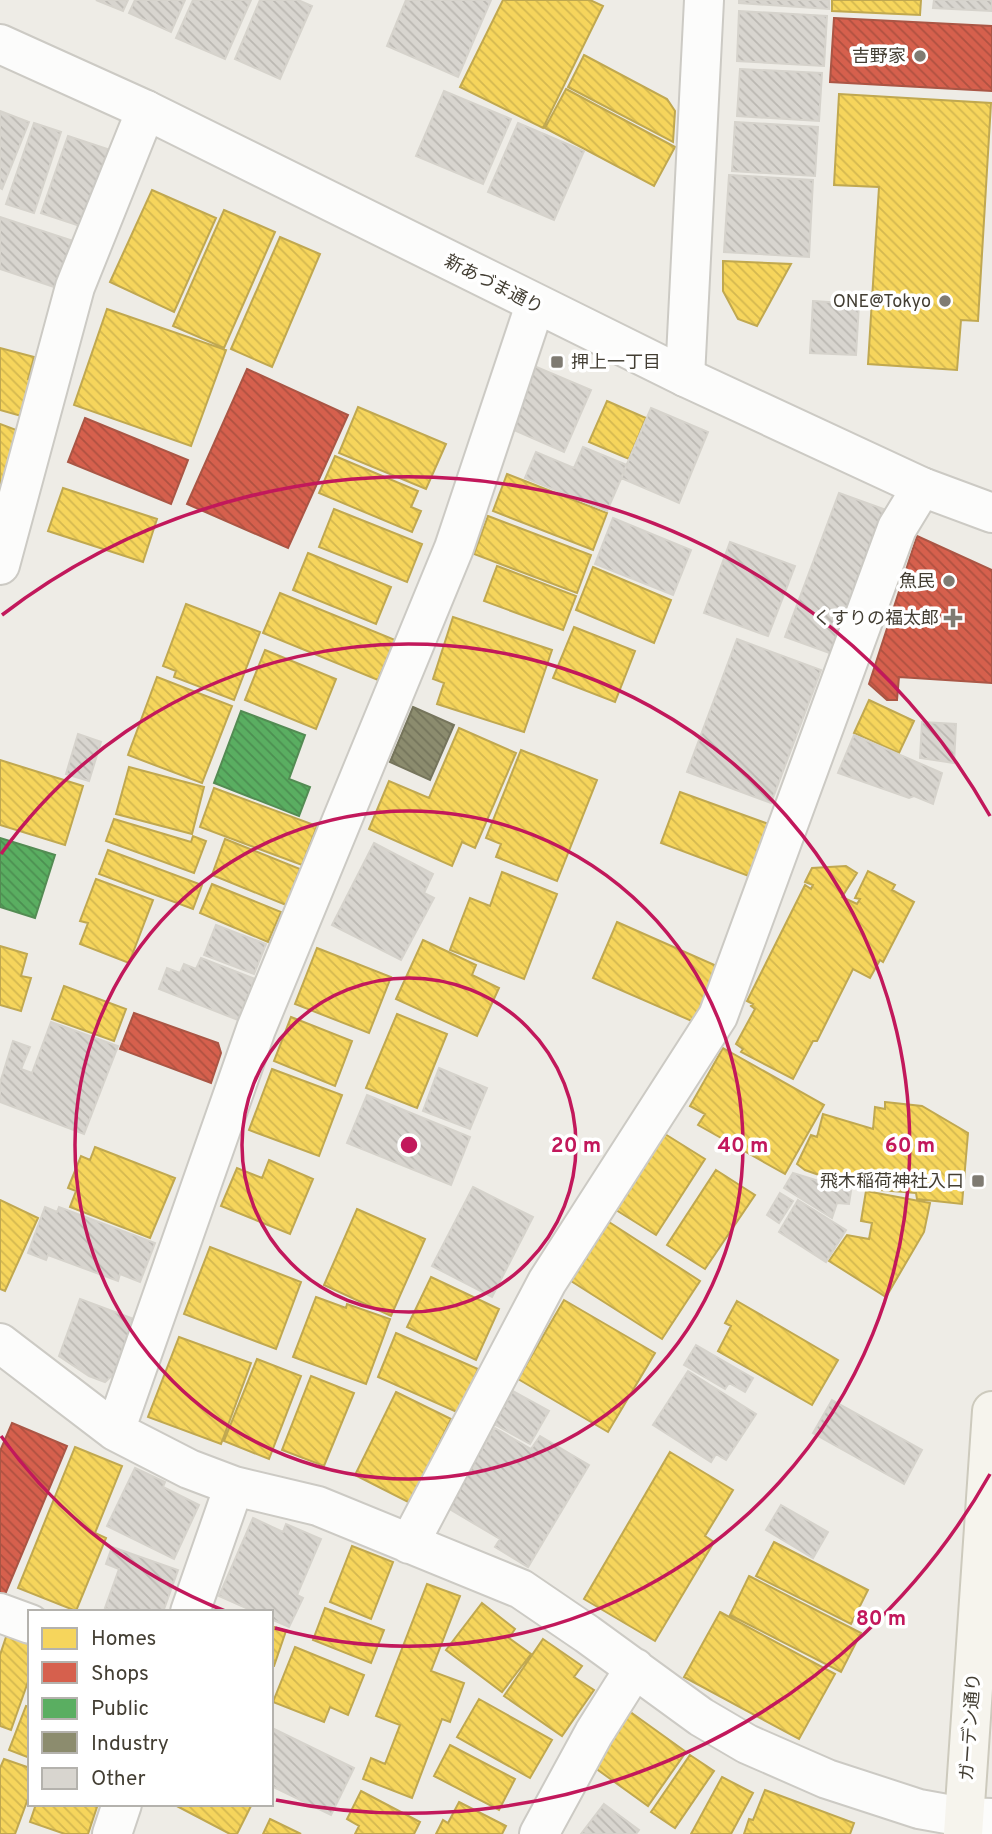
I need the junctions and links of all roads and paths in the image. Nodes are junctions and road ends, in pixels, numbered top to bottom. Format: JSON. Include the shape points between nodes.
{"nodes":[{"id":1,"x":699,"y":2,"type":"edge"},
{"id":2,"x":0,"y":44,"type":"edge"},
{"id":3,"x":146,"y":110,"type":"junction"},
{"id":4,"x":536,"y":305,"type":"junction"},
{"id":5,"x":685,"y":377,"type":"junction"},
{"id":6,"x":922,"y":488,"type":"junction"},
{"id":7,"x":992,"y":513,"type":"edge"},
{"id":8,"x":0,"y":565,"type":"edge"},
{"id":9,"x":0,"y":1343,"type":"edge"},
{"id":10,"x":992,"y":1411,"type":"edge"},
{"id":11,"x":115,"y":1431,"type":"junction"},
{"id":12,"x":234,"y":1486,"type":"junction"},
{"id":13,"x":409,"y":1544,"type":"junction"},
{"id":14,"x":191,"y":1610,"type":"edge"},
{"id":15,"x":0,"y":1614,"type":"edge"},
{"id":16,"x":28,"y":1623,"type":"edge"},
{"id":17,"x":635,"y":1668,"type":"junction"},
{"id":18,"x":121,"y":1806,"type":"edge"},
{"id":19,"x":973,"y":1823,"type":"edge"},
{"id":20,"x":112,"y":1834,"type":"edge"},
{"id":21,"x":539,"y":1834,"type":"edge"}],
"edges":[{"from":1,"to":5,"type":"street"},
{"from":2,"to":3,"type":"street","name":"新あづま通り"},
{"from":3,"to":4,"type":"street","name":"新あづま通り"},
{"from":3,"to":8,"type":"street","via":[[75,287]]},
{"from":4,"to":5,"type":"street","name":"新あづま通り"},
{"from":4,"to":11,"type":"street","via":[[454,548],[256,1029]]},
{"from":5,"to":6,"type":"street","name":"新あづま通り"},
{"from":6,"to":7,"type":"street","name":"新あづま通り"},
{"from":6,"to":13,"type":"street","via":[[897,528],[718,1016],[547,1282]]},
{"from":9,"to":11,"type":"street"},
{"from":10,"to":19,"type":"main road","name":"ガーデン通り"},
{"from":11,"to":12,"type":"street"},
{"from":12,"to":13,"type":"street","via":[[318,1506]]},
{"from":12,"to":14,"type":"street"},
{"from":13,"to":17,"type":"street","via":[[521,1589]]},
{"from":15,"to":16,"type":"street"},
{"from":17,"to":19,"type":"street","via":[[747,1744],[827,1779]]},
{"from":17,"to":21,"type":"street"},
{"from":18,"to":20,"type":"street"}]}
